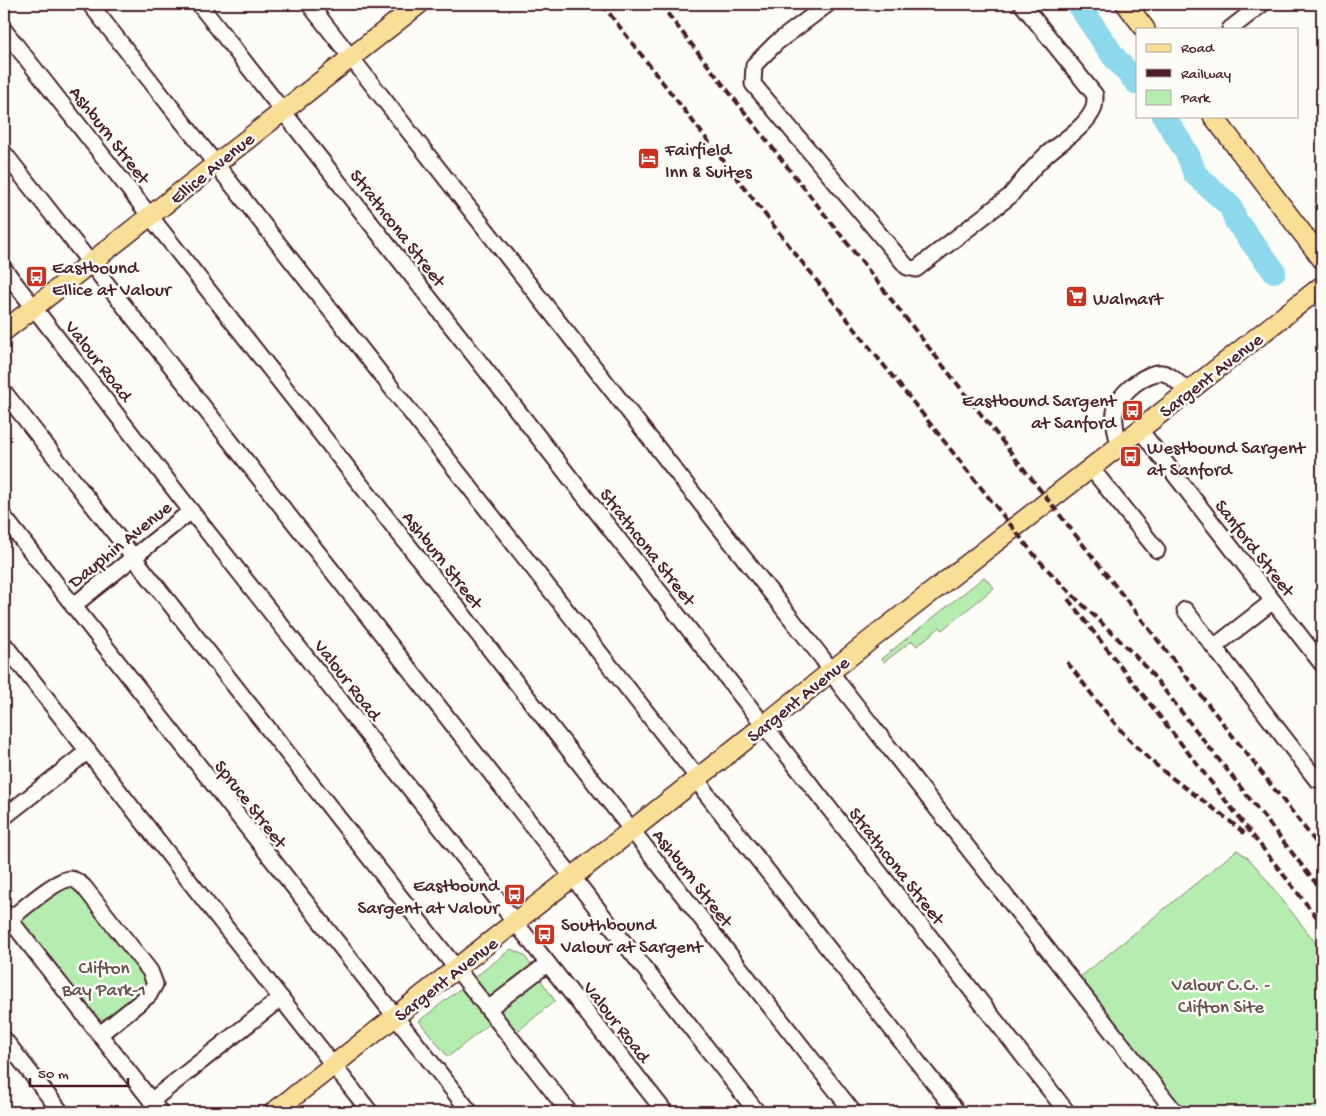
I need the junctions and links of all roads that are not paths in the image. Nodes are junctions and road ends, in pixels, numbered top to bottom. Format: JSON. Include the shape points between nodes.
{"nodes":[{"id":1,"x":90,"y":4,"type":"edge"},
{"id":2,"x":199,"y":4,"type":"edge"},
{"id":3,"x":309,"y":4,"type":"edge"},
{"id":4,"x":419,"y":4,"type":"edge"},
{"id":5,"x":828,"y":4,"type":"edge"},
{"id":6,"x":1022,"y":4,"type":"edge"},
{"id":7,"x":1126,"y":4,"type":"edge"},
{"id":8,"x":1262,"y":4,"type":"edge"},
{"id":9,"x":1145,"y":28,"type":"edge"},
{"id":10,"x":1231,"y":28,"type":"edge"},
{"id":11,"x":4,"y":30,"type":"edge"},
{"id":12,"x":351,"y":57,"type":"junction"},
{"id":13,"x":283,"y":110,"type":"junction"},
{"id":14,"x":1215,"y":118,"type":"edge"},
{"id":15,"x":4,"y":153,"type":"edge"},
{"id":16,"x":216,"y":163,"type":"junction"},
{"id":17,"x":150,"y":216,"type":"junction"},
{"id":18,"x":1322,"y":259,"type":"edge"},
{"id":19,"x":90,"y":263,"type":"junction"},
{"id":20,"x":4,"y":269,"type":"edge"},
{"id":21,"x":1322,"y":286,"type":"edge"},
{"id":22,"x":34,"y":307,"type":"junction"},
{"id":23,"x":4,"y":331,"type":"edge"},
{"id":24,"x":4,"y":392,"type":"edge"},
{"id":25,"x":1188,"y":392,"type":"junction"},
{"id":26,"x":1140,"y":430,"type":"junction"},
{"id":27,"x":1120,"y":446,"type":"junction"},
{"id":28,"x":1091,"y":468,"type":"junction"},
{"id":29,"x":191,"y":511,"type":"junction"},
{"id":30,"x":4,"y":517,"type":"edge"},
{"id":31,"x":1157,"y":550,"type":"dead end"},
{"id":32,"x":132,"y":558,"type":"junction"},
{"id":33,"x":1273,"y":601,"type":"junction"},
{"id":34,"x":73,"y":606,"type":"junction"},
{"id":35,"x":1184,"y":610,"type":"dead end"},
{"id":36,"x":4,"y":644,"type":"edge"},
{"id":37,"x":1214,"y":647,"type":"junction"},
{"id":38,"x":1322,"y":664,"type":"edge"},
{"id":39,"x":831,"y":670,"type":"junction"},
{"id":40,"x":764,"y":724,"type":"junction"},
{"id":41,"x":88,"y":751,"type":"junction"},
{"id":42,"x":698,"y":778,"type":"junction"},
{"id":43,"x":1320,"y":780,"type":"edge"},
{"id":44,"x":4,"y":817,"type":"edge"},
{"id":45,"x":632,"y":830,"type":"junction"},
{"id":46,"x":572,"y":877,"type":"junction"},
{"id":47,"x":7,"y":915,"type":"edge"},
{"id":48,"x":514,"y":922,"type":"junction"},
{"id":49,"x":547,"y":964,"type":"junction"},
{"id":50,"x":456,"y":969,"type":"junction"},
{"id":51,"x":281,"y":998,"type":"junction"},
{"id":52,"x":488,"y":1010,"type":"junction"},
{"id":53,"x":395,"y":1017,"type":"junction"},
{"id":54,"x":100,"y":1034,"type":"junction"},
{"id":55,"x":4,"y":1039,"type":"edge"},
{"id":56,"x":333,"y":1066,"type":"junction"},
{"id":57,"x":156,"y":1106,"type":"edge"},
{"id":58,"x":61,"y":1112,"type":"edge"},
{"id":59,"x":274,"y":1112,"type":"edge"},
{"id":60,"x":370,"y":1112,"type":"edge"},
{"id":61,"x":470,"y":1112,"type":"edge"},
{"id":62,"x":569,"y":1112,"type":"edge"},
{"id":63,"x":664,"y":1112,"type":"edge"},
{"id":64,"x":757,"y":1112,"type":"edge"},
{"id":65,"x":853,"y":1112,"type":"edge"},
{"id":66,"x":957,"y":1112,"type":"edge"},
{"id":67,"x":1067,"y":1112,"type":"edge"},
{"id":68,"x":1175,"y":1112,"type":"edge"}],
"edges":[{"from":1,"to":16,"type":"street"},
{"from":2,"to":13,"type":"street","name":"Strathcona Street"},
{"from":3,"to":12,"type":"street"},
{"from":4,"to":12,"type":"main road","name":"Ellice Avenue"},
{"from":5,"to":6,"type":"street","via":[[776,43],[754,65],[753,84],[907,267],[916,268],[1010,196],[1040,162],[1087,119],[1094,108],[1095,95]]},
{"from":7,"to":9,"type":"main road"},
{"from":8,"to":10,"type":"street"},
{"from":11,"to":17,"type":"street","name":"Ashburn Street"},
{"from":12,"to":13,"type":"main road","name":"Ellice Avenue"},
{"from":12,"to":39,"type":"street"},
{"from":13,"to":16,"type":"main road","name":"Ellice Avenue"},
{"from":13,"to":40,"type":"street","name":"Strathcona Street"},
{"from":14,"to":18,"type":"main road"},
{"from":15,"to":19,"type":"street"},
{"from":16,"to":17,"type":"main road","name":"Ellice Avenue"},
{"from":16,"to":42,"type":"street"},
{"from":17,"to":19,"type":"main road","name":"Ellice Avenue"},
{"from":17,"to":45,"type":"street","name":"Ashburn Street"},
{"from":19,"to":22,"type":"main road","name":"Ellice Avenue"},
{"from":19,"to":46,"type":"street"},
{"from":20,"to":22,"type":"street","name":"Valour Road"},
{"from":21,"to":25,"type":"main road","name":"Sargent Avenue"},
{"from":22,"to":23,"type":"main road","name":"Ellice Avenue"},
{"from":22,"to":29,"type":"street","name":"Valour Road"},
{"from":24,"to":32,"type":"street"},
{"from":25,"to":26,"type":"main road","name":"Sargent Avenue"},
{"from":25,"to":27,"type":"street","via":[[1164,373],[1148,375],[1124,393],[1116,407],[1115,426]]},
{"from":26,"to":27,"type":"main road","name":"Sargent Avenue"},
{"from":26,"to":33,"type":"street","name":"Sanford Street"},
{"from":27,"to":28,"type":"main road","name":"Sargent Avenue"},
{"from":28,"to":31,"type":"street"},
{"from":28,"to":39,"type":"main road","name":"Sargent Avenue"},
{"from":29,"to":32,"type":"street","name":"Dauphin Avenue"},
{"from":29,"to":48,"type":"street","name":"Valour Road"},
{"from":30,"to":34,"type":"street","name":"Spruce Street"},
{"from":32,"to":34,"type":"street","name":"Dauphin Avenue"},
{"from":32,"to":50,"type":"street"},
{"from":33,"to":37,"type":"street"},
{"from":33,"to":38,"type":"street","name":"Sanford Street"},
{"from":34,"to":53,"type":"street","name":"Spruce Street"},
{"from":35,"to":37,"type":"street"},
{"from":36,"to":41,"type":"street"},
{"from":37,"to":43,"type":"street"},
{"from":39,"to":40,"type":"main road","name":"Sargent Avenue"},
{"from":39,"to":68,"type":"street"},
{"from":40,"to":42,"type":"main road","name":"Sargent Avenue"},
{"from":40,"to":67,"type":"street","name":"Strathcona Street"},
{"from":41,"to":44,"type":"street"},
{"from":41,"to":51,"type":"street"},
{"from":42,"to":45,"type":"main road","name":"Sargent Avenue"},
{"from":42,"to":66,"type":"street","via":[[705,792]]},
{"from":45,"to":46,"type":"main road","name":"Sargent Avenue"},
{"from":45,"to":65,"type":"street","name":"Ashburn Street"},
{"from":46,"to":48,"type":"main road","name":"Sargent Avenue"},
{"from":46,"to":64,"type":"street"},
{"from":47,"to":54,"type":"street"},
{"from":47,"to":54,"type":"street","via":[[59,881],[76,881],[150,971],[154,984],[149,995]]},
{"from":48,"to":49,"type":"street","name":"Valour Road"},
{"from":48,"to":50,"type":"main road","name":"Sargent Avenue"},
{"from":49,"to":52,"type":"street"},
{"from":49,"to":63,"type":"street","name":"Valour Road"},
{"from":50,"to":52,"type":"street"},
{"from":50,"to":53,"type":"main road","name":"Sargent Avenue"},
{"from":51,"to":56,"type":"street"},
{"from":51,"to":57,"type":"street"},
{"from":52,"to":62,"type":"street"},
{"from":53,"to":56,"type":"main road","name":"Sargent Avenue"},
{"from":53,"to":61,"type":"street","name":"Spruce Street"},
{"from":54,"to":57,"type":"street"},
{"from":55,"to":58,"type":"street"},
{"from":56,"to":59,"type":"main road","name":"Sargent Avenue"},
{"from":56,"to":60,"type":"street"}]}
